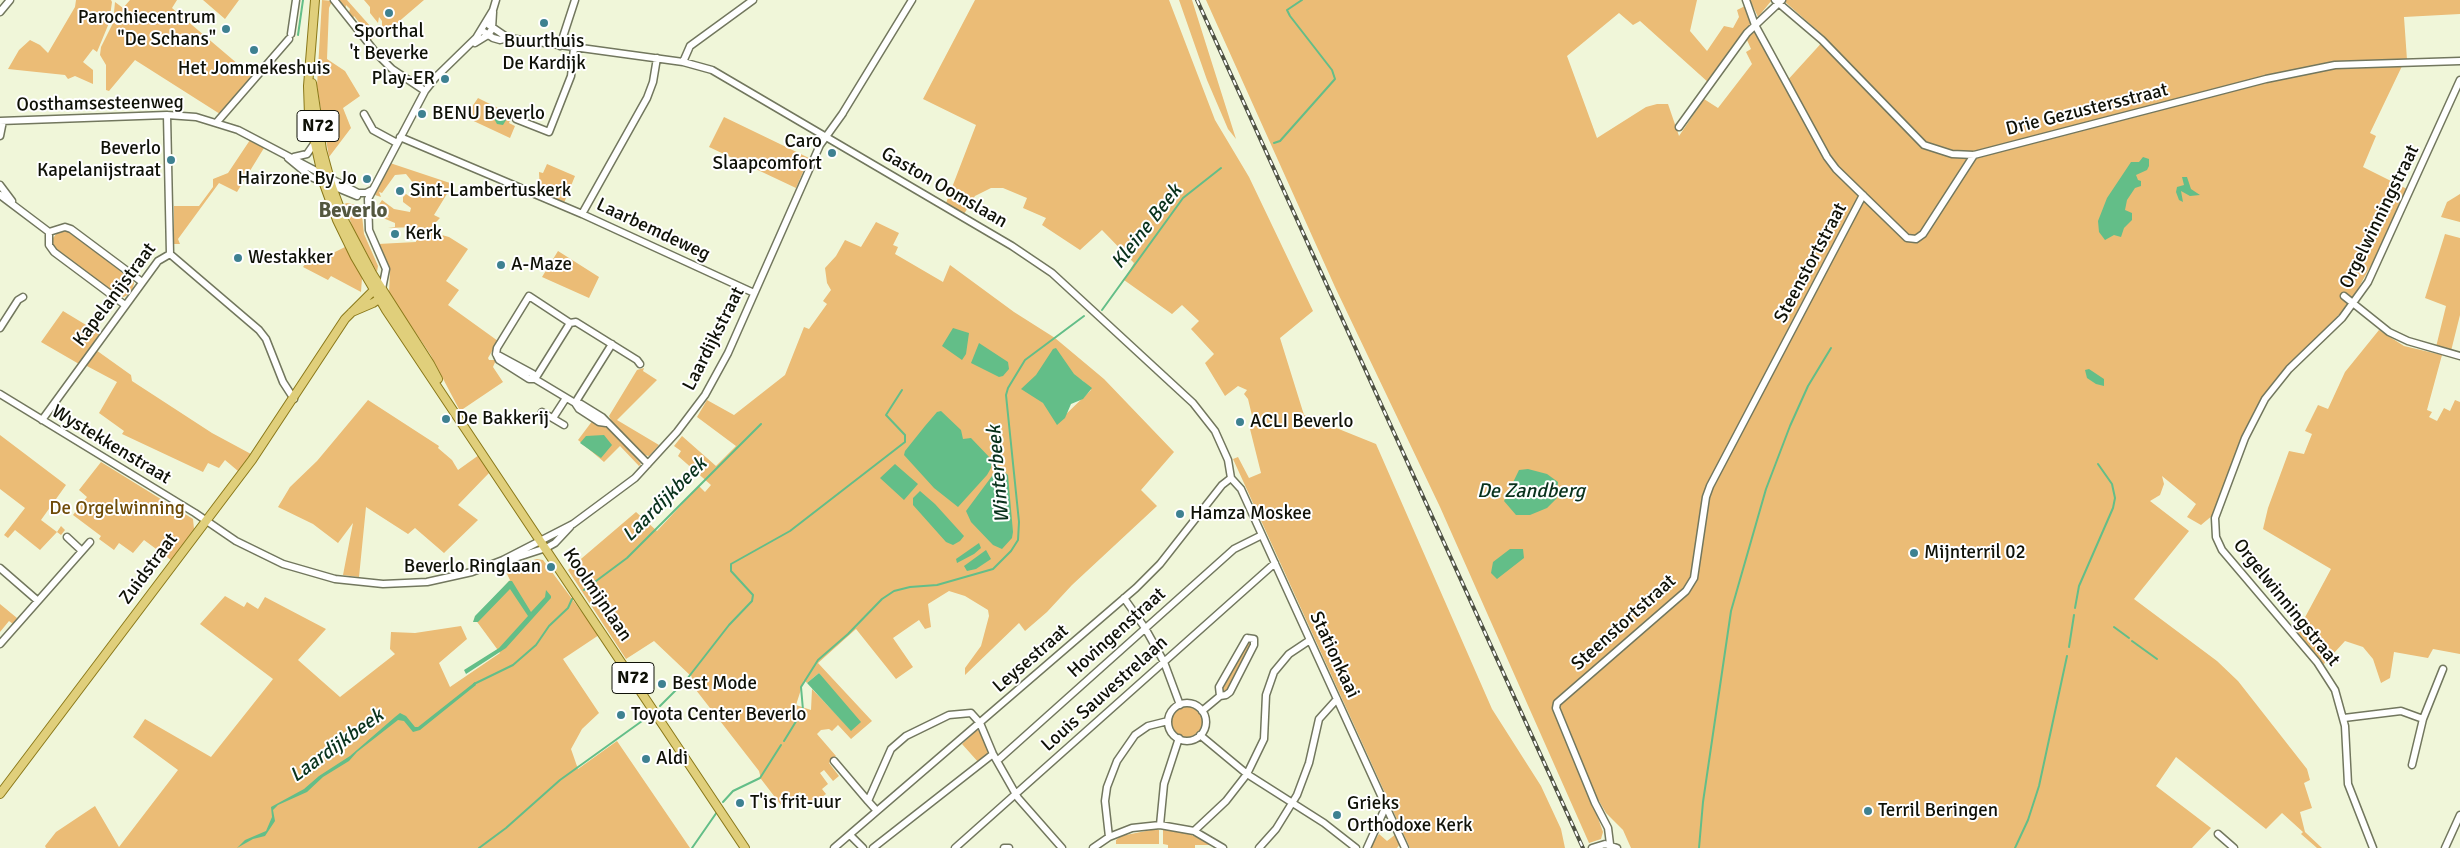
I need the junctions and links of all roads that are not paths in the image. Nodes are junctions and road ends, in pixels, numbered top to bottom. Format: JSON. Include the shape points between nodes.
{"nodes":[{"id":1,"x":10,"y":0,"type":"edge"},
{"id":2,"x":296,"y":0,"type":"edge"},
{"id":3,"x":315,"y":0,"type":"edge"},
{"id":4,"x":334,"y":0,"type":"edge"},
{"id":5,"x":496,"y":0,"type":"edge"},
{"id":6,"x":575,"y":0,"type":"edge"},
{"id":7,"x":753,"y":0,"type":"edge"},
{"id":8,"x":912,"y":0,"type":"edge"},
{"id":9,"x":1746,"y":0,"type":"edge"},
{"id":10,"x":1778,"y":1,"type":"edge"},
{"id":11,"x":0,"y":12,"type":"edge"},
{"id":12,"x":489,"y":25,"type":"junction"},
{"id":13,"x":1755,"y":25,"type":"junction"},
{"id":14,"x":484,"y":32,"type":"junction"},
{"id":15,"x":508,"y":38,"type":"junction"},
{"id":16,"x":560,"y":46,"type":"junction"},
{"id":17,"x":574,"y":48,"type":"junction"},
{"id":18,"x":657,"y":58,"type":"junction"},
{"id":19,"x":2460,"y":61,"type":"edge"},
{"id":20,"x":683,"y":62,"type":"junction"},
{"id":21,"x":310,"y":74,"type":"junction"},
{"id":22,"x":570,"y":78,"type":"junction"},
{"id":23,"x":561,"y":80,"type":"dead end"},
{"id":24,"x":2460,"y":80,"type":"edge"},
{"id":25,"x":425,"y":91,"type":"junction"},
{"id":26,"x":364,"y":114,"type":"dead end"},
{"id":27,"x":167,"y":115,"type":"junction"},
{"id":28,"x":516,"y":119,"type":"dead end"},
{"id":29,"x":2,"y":121,"type":"edge"},
{"id":30,"x":216,"y":122,"type":"junction"},
{"id":31,"x":1679,"y":127,"type":"dead end"},
{"id":32,"x":0,"y":136,"type":"edge"},
{"id":33,"x":827,"y":137,"type":"junction"},
{"id":34,"x":399,"y":140,"type":"junction"},
{"id":35,"x":314,"y":144,"type":"junction"},
{"id":36,"x":282,"y":152,"type":"junction"},
{"id":37,"x":1974,"y":155,"type":"junction"},
{"id":38,"x":293,"y":158,"type":"junction"},
{"id":39,"x":321,"y":173,"type":"junction"},
{"id":40,"x":327,"y":181,"type":"junction"},
{"id":41,"x":0,"y":185,"type":"edge"},
{"id":42,"x":332,"y":187,"type":"junction"},
{"id":43,"x":372,"y":190,"type":"junction"},
{"id":44,"x":0,"y":195,"type":"edge"},
{"id":45,"x":1863,"y":195,"type":"junction"},
{"id":46,"x":368,"y":199,"type":"junction"},
{"id":47,"x":15,"y":206,"type":"junction"},
{"id":48,"x":582,"y":214,"type":"junction"},
{"id":49,"x":49,"y":232,"type":"junction"},
{"id":50,"x":170,"y":254,"type":"junction"},
{"id":51,"x":142,"y":282,"type":"junction"},
{"id":52,"x":378,"y":290,"type":"junction"},
{"id":53,"x":754,"y":293,"type":"junction"},
{"id":54,"x":2344,"y":296,"type":"dead end"},
{"id":55,"x":23,"y":297,"type":"dead end"},
{"id":56,"x":379,"y":299,"type":"junction"},
{"id":57,"x":125,"y":305,"type":"junction"},
{"id":58,"x":2354,"y":305,"type":"junction"},
{"id":59,"x":352,"y":312,"type":"junction"},
{"id":60,"x":570,"y":323,"type":"junction"},
{"id":61,"x":0,"y":328,"type":"edge"},
{"id":62,"x":612,"y":344,"type":"junction"},
{"id":63,"x":2460,"y":356,"type":"edge"},
{"id":64,"x":640,"y":364,"type":"dead end"},
{"id":65,"x":535,"y":379,"type":"junction"},
{"id":66,"x":0,"y":394,"type":"edge"},
{"id":67,"x":566,"y":398,"type":"junction"},
{"id":68,"x":294,"y":399,"type":"junction"},
{"id":69,"x":447,"y":399,"type":"junction"},
{"id":70,"x":575,"y":403,"type":"junction"},
{"id":71,"x":542,"y":412,"type":"dead end"},
{"id":72,"x":553,"y":418,"type":"junction"},
{"id":73,"x":42,"y":420,"type":"junction"},
{"id":74,"x":564,"y":425,"type":"dead end"},
{"id":75,"x":648,"y":464,"type":"junction"},
{"id":76,"x":1231,"y":478,"type":"junction"},
{"id":77,"x":206,"y":521,"type":"junction"},
{"id":78,"x":573,"y":524,"type":"junction"},
{"id":79,"x":1262,"y":535,"type":"junction"},
{"id":80,"x":67,"y":537,"type":"dead end"},
{"id":81,"x":541,"y":540,"type":"junction"},
{"id":82,"x":90,"y":542,"type":"dead end"},
{"id":83,"x":546,"y":548,"type":"junction"},
{"id":84,"x":82,"y":551,"type":"junction"},
{"id":85,"x":503,"y":560,"type":"junction"},
{"id":86,"x":1275,"y":563,"type":"junction"},
{"id":87,"x":0,"y":568,"type":"edge"},
{"id":88,"x":1124,"y":598,"type":"junction"},
{"id":89,"x":38,"y":601,"type":"junction"},
{"id":90,"x":1145,"y":628,"type":"junction"},
{"id":91,"x":1310,"y":640,"type":"junction"},
{"id":92,"x":0,"y":644,"type":"edge"},
{"id":93,"x":1164,"y":662,"type":"junction"},
{"id":94,"x":2443,"y":669,"type":"dead end"},
{"id":95,"x":1220,"y":696,"type":"junction"},
{"id":96,"x":1337,"y":699,"type":"junction"},
{"id":97,"x":1180,"y":705,"type":"junction"},
{"id":98,"x":1202,"y":712,"type":"junction"},
{"id":99,"x":2344,"y":718,"type":"junction"},
{"id":100,"x":2423,"y":719,"type":"junction"},
{"id":101,"x":1168,"y":721,"type":"junction"},
{"id":102,"x":980,"y":723,"type":"junction"},
{"id":103,"x":1200,"y":735,"type":"junction"},
{"id":104,"x":1179,"y":738,"type":"junction"},
{"id":105,"x":993,"y":754,"type":"junction"},
{"id":106,"x":834,"y":761,"type":"dead end"},
{"id":107,"x":997,"y":761,"type":"junction"},
{"id":108,"x":2412,"y":765,"type":"dead end"},
{"id":109,"x":1247,"y":774,"type":"junction"},
{"id":110,"x":0,"y":794,"type":"edge"},
{"id":111,"x":1016,"y":794,"type":"junction"},
{"id":112,"x":868,"y":801,"type":"junction"},
{"id":113,"x":1293,"y":803,"type":"junction"},
{"id":114,"x":1386,"y":806,"type":"junction"},
{"id":115,"x":877,"y":811,"type":"junction"},
{"id":116,"x":2460,"y":815,"type":"edge"},
{"id":117,"x":1160,"y":825,"type":"junction"},
{"id":118,"x":1194,"y":831,"type":"junction"},
{"id":119,"x":737,"y":833,"type":"junction"},
{"id":120,"x":2218,"y":834,"type":"dead end"},
{"id":121,"x":850,"y":835,"type":"junction"},
{"id":122,"x":1109,"y":837,"type":"junction"},
{"id":123,"x":1610,"y":844,"type":"junction"},
{"id":124,"x":745,"y":848,"type":"edge"},
{"id":125,"x":749,"y":848,"type":"edge"},
{"id":126,"x":834,"y":848,"type":"edge"},
{"id":127,"x":863,"y":848,"type":"edge"},
{"id":128,"x":873,"y":848,"type":"edge"},
{"id":129,"x":955,"y":848,"type":"edge"},
{"id":130,"x":1004,"y":848,"type":"edge"},
{"id":131,"x":1009,"y":848,"type":"edge"},
{"id":132,"x":1062,"y":848,"type":"edge"},
{"id":133,"x":1094,"y":848,"type":"edge"},
{"id":134,"x":1223,"y":848,"type":"edge"},
{"id":135,"x":1259,"y":848,"type":"edge"},
{"id":136,"x":1356,"y":848,"type":"edge"},
{"id":137,"x":1367,"y":848,"type":"edge"},
{"id":138,"x":1405,"y":848,"type":"edge"},
{"id":139,"x":1592,"y":848,"type":"edge"},
{"id":140,"x":1618,"y":848,"type":"edge"},
{"id":141,"x":2234,"y":848,"type":"edge"},
{"id":142,"x":2373,"y":848,"type":"edge"},
{"id":143,"x":2445,"y":848,"type":"edge"}],
"edges":[{"from":1,"to":11,"type":"street"},
{"from":2,"to":30,"type":"street","via":[[290,37]]},
{"from":3,"to":21,"type":"main road","name":"Koolmijnlaan","number":"N72"},
{"from":4,"to":25,"type":"street","via":[[377,54],[404,78]]},
{"from":5,"to":12,"type":"street"},
{"from":6,"to":16,"type":"street"},
{"from":7,"to":20,"type":"street","via":[[690,46]]},
{"from":8,"to":33,"type":"street","name":"Laardijkstraat"},
{"from":9,"to":13,"type":"street","name":"Steenstortstraat"},
{"from":10,"to":13,"type":"street"},
{"from":10,"to":37,"type":"street","name":"Drie Gezustersstraat","via":[[1822,40],[1924,145],[1944,153]]},
{"from":12,"to":14,"type":"street"},
{"from":12,"to":15,"type":"street"},
{"from":13,"to":31,"type":"street"},
{"from":13,"to":45,"type":"street","name":"Steenstortstraat","via":[[1827,157]]},
{"from":14,"to":15,"type":"street","name":"Gaston Oomslaan","via":[[500,40]]},
{"from":14,"to":25,"type":"street"},
{"from":15,"to":16,"type":"street","name":"Gaston Oomslaan"},
{"from":16,"to":17,"type":"street","name":"Gaston Oomslaan"},
{"from":17,"to":18,"type":"street","name":"Gaston Oomslaan"},
{"from":17,"to":22,"type":"street"},
{"from":18,"to":20,"type":"street","name":"Gaston Oomslaan"},
{"from":18,"to":48,"type":"street","via":[[647,98]]},
{"from":19,"to":37,"type":"street","name":"Drie Gezustersstraat","via":[[2335,65],[2266,79]]},
{"from":20,"to":33,"type":"street","name":"Gaston Oomslaan","via":[[728,78]]},
{"from":21,"to":35,"type":"main road","name":"Koolmijnlaan","number":"N72","via":[[308,106]]},
{"from":21,"to":40,"type":"main road","name":"Koolmijnlaan","number":"N72"},
{"from":22,"to":23,"type":"street"},
{"from":22,"to":28,"type":"street","via":[[549,132]]},
{"from":24,"to":58,"type":"street","name":"Orgelwinningstraat","via":[[2384,250]]},
{"from":25,"to":34,"type":"street"},
{"from":26,"to":34,"type":"street","name":"Laarbemdeweg","via":[[373,130]]},
{"from":27,"to":29,"type":"street","name":"Oosthamsesteenweg"},
{"from":27,"to":30,"type":"street","name":"Oosthamsesteenweg"},
{"from":27,"to":50,"type":"street","name":"Kapelanijstraat"},
{"from":29,"to":32,"type":"street"},
{"from":30,"to":36,"type":"street","name":"Oosthamsesteenweg"},
{"from":33,"to":53,"type":"street","name":"Laardijkstraat"},
{"from":33,"to":76,"type":"street","name":"Gaston Oomslaan","via":[[1052,273],[1193,402],[1215,431],[1228,460]]},
{"from":34,"to":43,"type":"street"},
{"from":34,"to":48,"type":"street","name":"Laarbemdeweg"},
{"from":35,"to":38,"type":"street","via":[[307,154]]},
{"from":35,"to":39,"type":"main road","name":"Koolmijnlaan","number":"N72"},
{"from":36,"to":38,"type":"street","name":"Oosthamsesteenweg"},
{"from":36,"to":40,"type":"street","name":"Oosthamsesteenweg","via":[[300,169]]},
{"from":37,"to":45,"type":"street","name":"Steenstortstraat","via":[[1916,239],[1907,238]]},
{"from":38,"to":39,"type":"street","name":"Oosthamsesteenweg"},
{"from":39,"to":40,"type":"main road","name":"Koolmijnlaan","number":"N72"},
{"from":40,"to":42,"type":"main road","name":"Koolmijnlaan","number":"N72"},
{"from":40,"to":43,"type":"street","name":"Oosthamsesteenweg","via":[[361,194]]},
{"from":40,"to":52,"type":"main road","name":"Koolmijnlaan","number":"N72","via":[[346,240]]},
{"from":41,"to":47,"type":"street"},
{"from":42,"to":46,"type":"street"},
{"from":42,"to":52,"type":"main road","name":"Koolmijnlaan","number":"N72"},
{"from":43,"to":46,"type":"street"},
{"from":44,"to":47,"type":"street"},
{"from":45,"to":123,"type":"street","name":"Steenstortstraat","via":[[1710,486],[1694,578],[1686,591],[1556,708],[1608,828]]},
{"from":46,"to":52,"type":"street","via":[[367,222],[386,269]]},
{"from":47,"to":49,"type":"street"},
{"from":48,"to":53,"type":"street","name":"Laarbemdeweg"},
{"from":49,"to":51,"type":"street","via":[[65,227],[71,229]]},
{"from":49,"to":57,"type":"street","via":[[49,245],[54,252]]},
{"from":50,"to":51,"type":"street","name":"Kapelanijstraat","via":[[158,260]]},
{"from":50,"to":68,"type":"street","via":[[259,330]]},
{"from":51,"to":57,"type":"street","name":"Kapelanijstraat"},
{"from":52,"to":56,"type":"main road","name":"Koolmijnlaan","number":"N72"},
{"from":52,"to":59,"type":"main road","name":"Zuidstraat"},
{"from":52,"to":69,"type":"main road","name":"Koolmijnlaan","number":"N72","via":[[430,364]]},
{"from":53,"to":75,"type":"street","name":"Laardijkstraat","via":[[728,353],[704,394],[677,432]]},
{"from":54,"to":58,"type":"street"},
{"from":55,"to":61,"type":"street"},
{"from":56,"to":59,"type":"main road","name":"Zuidstraat"},
{"from":56,"to":69,"type":"main road","name":"Koolmijnlaan","number":"N72"},
{"from":57,"to":73,"type":"street","name":"Kapelanijstraat"},
{"from":58,"to":63,"type":"street","via":[[2388,332]]},
{"from":58,"to":99,"type":"street","name":"Orgelwinningstraat","via":[[2289,369],[2264,399],[2245,438],[2215,523],[2217,541],[2222,550],[2327,675],[2339,698]]},
{"from":59,"to":68,"type":"main road","name":"Zuidstraat"},
{"from":60,"to":62,"type":"street","via":[[576,322]]},
{"from":60,"to":65,"type":"street"},
{"from":60,"to":65,"type":"street","via":[[528,296],[496,348],[499,360],[529,379]]},
{"from":62,"to":64,"type":"street"},
{"from":62,"to":70,"type":"street"},
{"from":65,"to":67,"type":"street"},
{"from":66,"to":73,"type":"street","name":"Wystekkenstraat"},
{"from":67,"to":70,"type":"street"},
{"from":67,"to":72,"type":"street"},
{"from":68,"to":77,"type":"main road","name":"Zuidstraat"},
{"from":69,"to":81,"type":"main road","name":"Koolmijnlaan","number":"N72"},
{"from":70,"to":75,"type":"street","via":[[595,413]]},
{"from":71,"to":72,"type":"street"},
{"from":72,"to":74,"type":"street"},
{"from":73,"to":77,"type":"street","name":"Wystekkenstraat"},
{"from":75,"to":78,"type":"street","name":"Laardijkstraat"},
{"from":76,"to":79,"type":"street","name":"Stationkaai","via":[[1241,489]]},
{"from":76,"to":88,"type":"street","name":"Leysestraat","via":[[1160,564]]},
{"from":77,"to":85,"type":"street","name":"Wystekkenstraat","via":[[276,561],[317,575],[356,582],[427,582],[472,572]]},
{"from":77,"to":110,"type":"main road","name":"Zuidstraat"},
{"from":78,"to":81,"type":"street","name":"Laardijkstraat"},
{"from":78,"to":83,"type":"street","name":"Laardijkstraat"},
{"from":79,"to":86,"type":"street","name":"Stationkaai"},
{"from":79,"to":90,"type":"street","name":"Hovingenstraat","via":[[1234,549]]},
{"from":80,"to":84,"type":"street"},
{"from":81,"to":83,"type":"main road","name":"Koolmijnlaan","number":"N72"},
{"from":81,"to":85,"type":"street","name":"Laardijkstraat"},
{"from":82,"to":84,"type":"street"},
{"from":83,"to":85,"type":"street"},
{"from":83,"to":119,"type":"main road","name":"Koolmijnlaan","number":"N72"},
{"from":84,"to":89,"type":"street"},
{"from":86,"to":91,"type":"street","name":"Stationkaai"},
{"from":86,"to":93,"type":"street","name":"Louis Sauvestrelaan"},
{"from":87,"to":89,"type":"street"},
{"from":88,"to":90,"type":"street"},
{"from":88,"to":102,"type":"street","name":"Leysestraat"},
{"from":89,"to":92,"type":"street"},
{"from":90,"to":93,"type":"street"},
{"from":90,"to":107,"type":"street","name":"Hovingenstraat"},
{"from":91,"to":96,"type":"street","name":"Stationkaai"},
{"from":91,"to":109,"type":"street","via":[[1289,654],[1274,672],[1266,695],[1264,739]]},
{"from":93,"to":97,"type":"street"},
{"from":93,"to":111,"type":"street","name":"Louis Sauvestrelaan"},
{"from":94,"to":100,"type":"street"},
{"from":95,"to":95,"type":"street","via":[[1230,692],[1254,645],[1252,638],[1244,640],[1219,687]]},
{"from":95,"to":98,"type":"street"},
{"from":96,"to":113,"type":"street","via":[[1319,719],[1306,774]]},
{"from":96,"to":114,"type":"street","name":"Stationkaai"},
{"from":97,"to":98,"type":"street","via":[[1192,704]]},
{"from":97,"to":101,"type":"street","via":[[1170,713]]},
{"from":98,"to":103,"type":"street","via":[[1205,724]]},
{"from":99,"to":100,"type":"street","via":[[2401,711]]},
{"from":99,"to":142,"type":"street","name":"Orgelwinningstraat","via":[[2348,784]]},
{"from":100,"to":108,"type":"street"},
{"from":101,"to":104,"type":"street","via":[[1170,730]]},
{"from":101,"to":122,"type":"street","via":[[1148,726],[1135,735],[1117,761],[1105,800]]},
{"from":102,"to":105,"type":"street"},
{"from":102,"to":112,"type":"street","via":[[970,713],[961,713],[906,736],[891,748]]},
{"from":102,"to":115,"type":"street","name":"Leysestraat"},
{"from":103,"to":104,"type":"street","via":[[1192,740]]},
{"from":103,"to":109,"type":"street"},
{"from":104,"to":117,"type":"street","via":[[1164,784]]},
{"from":105,"to":107,"type":"street"},
{"from":105,"to":128,"type":"street"},
{"from":106,"to":112,"type":"street"},
{"from":107,"to":111,"type":"street"},
{"from":109,"to":113,"type":"street"},
{"from":109,"to":118,"type":"street","via":[[1226,801]]},
{"from":111,"to":129,"type":"street","name":"Louis Sauvestrelaan"},
{"from":111,"to":132,"type":"street"},
{"from":112,"to":115,"type":"street"},
{"from":113,"to":135,"type":"street"},
{"from":113,"to":136,"type":"street"},
{"from":114,"to":137,"type":"street"},
{"from":114,"to":138,"type":"street","name":"Stationkaai"},
{"from":115,"to":121,"type":"street","name":"Leysestraat"},
{"from":116,"to":143,"type":"street"},
{"from":117,"to":118,"type":"street"},
{"from":117,"to":122,"type":"street","via":[[1132,828]]},
{"from":118,"to":134,"type":"street"},
{"from":119,"to":124,"type":"main road","name":"Koolmijnlaan","number":"N72"},
{"from":119,"to":125,"type":"main road","name":"Koolmijnlaan","number":"N72"},
{"from":120,"to":141,"type":"street"},
{"from":121,"to":126,"type":"street","name":"Leysestraat"},
{"from":121,"to":127,"type":"street"},
{"from":122,"to":133,"type":"street"},
{"from":123,"to":139,"type":"street"},
{"from":123,"to":140,"type":"street"},
{"from":130,"to":131,"type":"street"}]}
